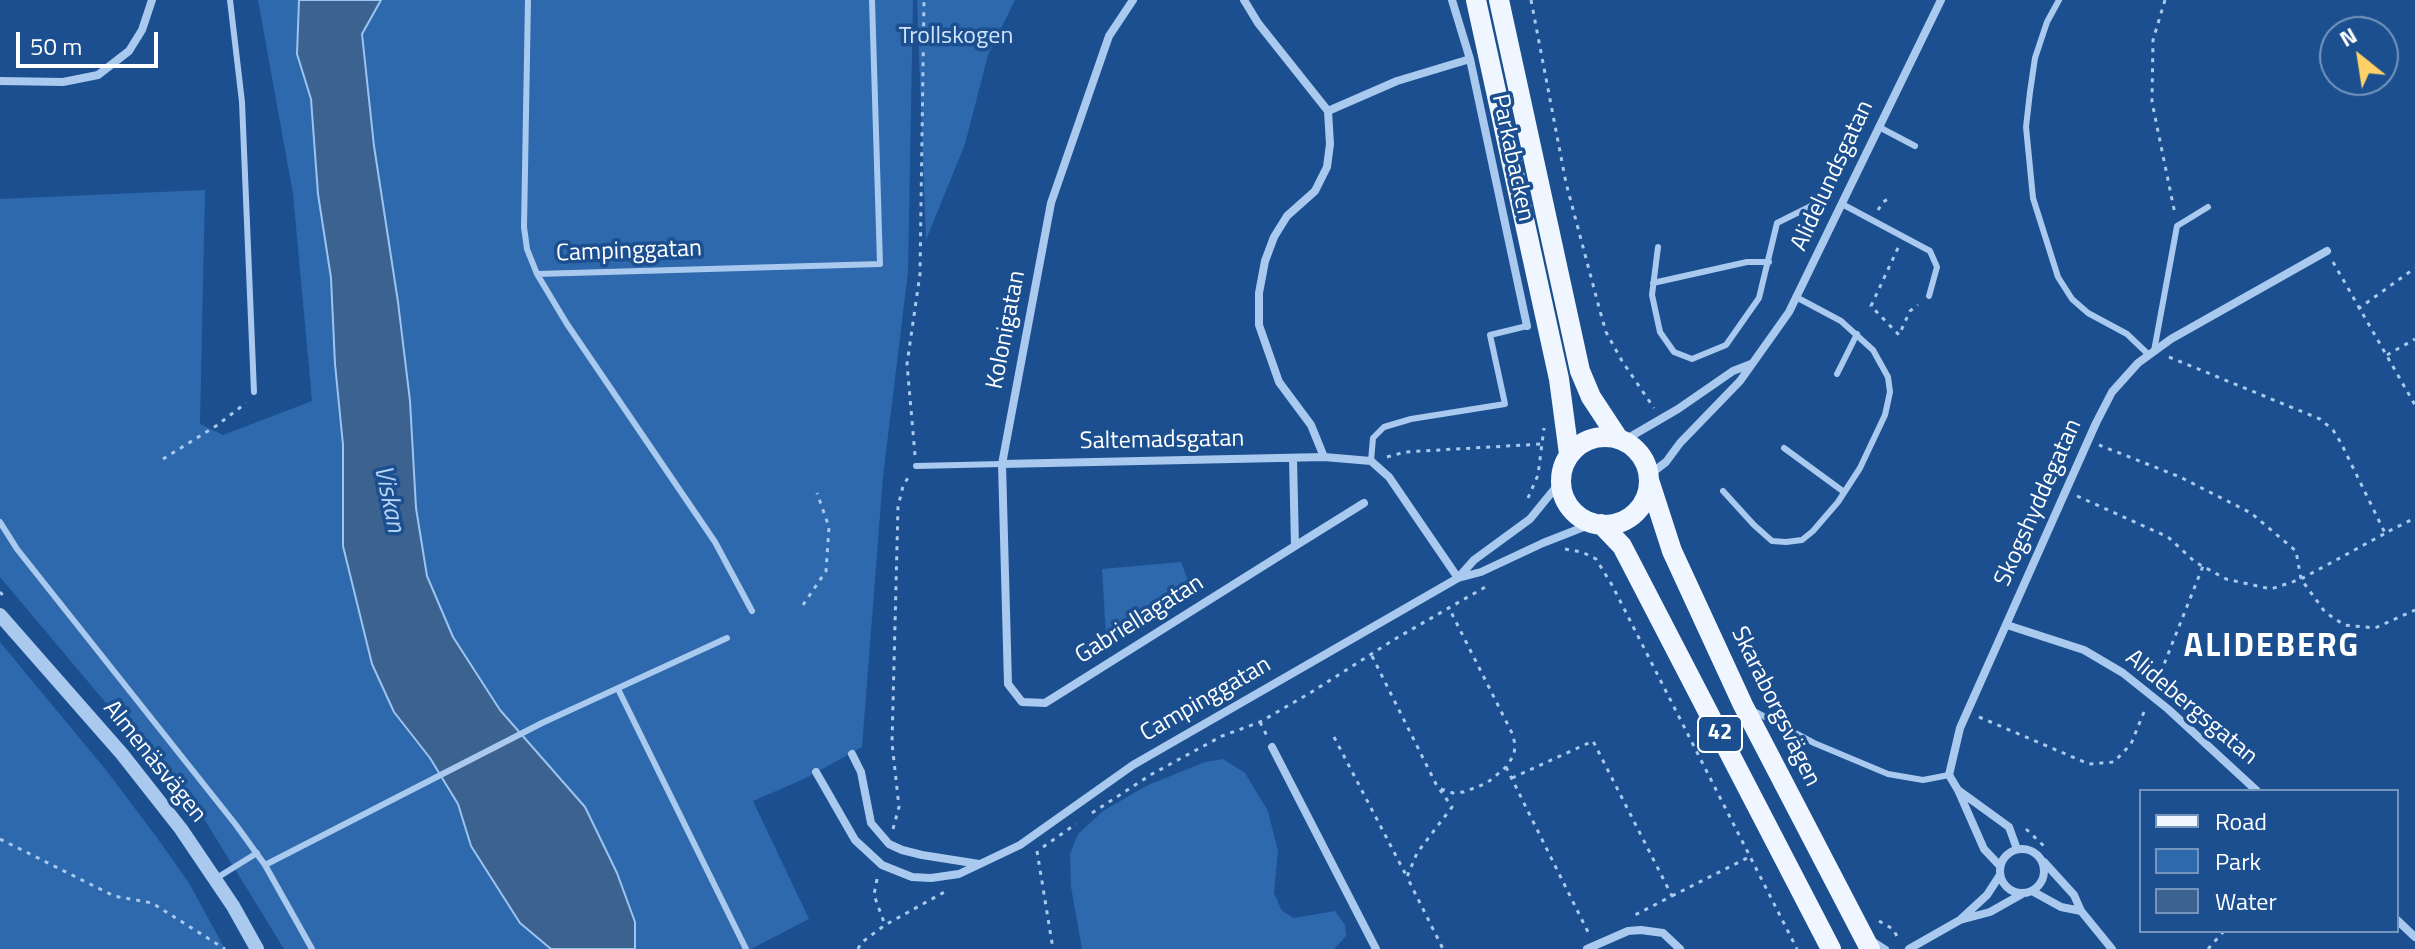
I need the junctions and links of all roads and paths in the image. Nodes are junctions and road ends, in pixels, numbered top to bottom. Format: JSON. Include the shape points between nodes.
{"nodes":[{"id":1,"x":152,"y":0,"type":"edge"},
{"id":2,"x":230,"y":0,"type":"edge"},
{"id":3,"x":528,"y":0,"type":"edge"},
{"id":4,"x":872,"y":0,"type":"edge"},
{"id":5,"x":924,"y":0,"type":"edge"},
{"id":6,"x":1133,"y":0,"type":"edge"},
{"id":7,"x":1244,"y":0,"type":"edge"},
{"id":8,"x":1452,"y":0,"type":"edge"},
{"id":9,"x":1476,"y":0,"type":"edge"},
{"id":10,"x":1499,"y":0,"type":"edge"},
{"id":11,"x":1531,"y":0,"type":"edge"},
{"id":12,"x":1941,"y":0,"type":"edge"},
{"id":13,"x":2059,"y":0,"type":"edge"},
{"id":14,"x":2165,"y":0,"type":"edge"},
{"id":15,"x":1470,"y":59,"type":"junction"},
{"id":16,"x":0,"y":81,"type":"edge"},
{"id":17,"x":1328,"y":111,"type":"junction"},
{"id":18,"x":1879,"y":127,"type":"junction"},
{"id":19,"x":1915,"y":146,"type":"dead end"},
{"id":20,"x":1827,"y":198,"type":"dead end"},
{"id":21,"x":1888,"y":199,"type":"dead end"},
{"id":22,"x":1842,"y":204,"type":"junction"},
{"id":23,"x":2208,"y":207,"type":"dead end"},
{"id":24,"x":1870,"y":208,"type":"dead end"},
{"id":25,"x":1878,"y":210,"type":"junction"},
{"id":26,"x":1888,"y":216,"type":"dead end"},
{"id":27,"x":2177,"y":226,"type":"junction"},
{"id":28,"x":1904,"y":235,"type":"junction"},
{"id":29,"x":1658,"y":247,"type":"dead end"},
{"id":30,"x":2327,"y":251,"type":"joint"},
{"id":31,"x":1769,"y":262,"type":"junction"},
{"id":32,"x":2415,"y":268,"type":"edge"},
{"id":33,"x":537,"y":274,"type":"junction"},
{"id":34,"x":1653,"y":283,"type":"junction"},
{"id":35,"x":1929,"y":296,"type":"joint"},
{"id":36,"x":1796,"y":297,"type":"junction"},
{"id":37,"x":2358,"y":309,"type":"junction"},
{"id":38,"x":1527,"y":326,"type":"joint"},
{"id":39,"x":1857,"y":334,"type":"junction"},
{"id":40,"x":2415,"y":339,"type":"edge"},
{"id":41,"x":2152,"y":353,"type":"junction"},
{"id":42,"x":2385,"y":355,"type":"junction"},
{"id":43,"x":1752,"y":363,"type":"junction"},
{"id":44,"x":1837,"y":374,"type":"dead end"},
{"id":45,"x":254,"y":392,"type":"joint"},
{"id":46,"x":2415,"y":405,"type":"edge"},
{"id":47,"x":1661,"y":419,"type":"junction"},
{"id":48,"x":1545,"y":421,"type":"dead end"},
{"id":49,"x":1620,"y":440,"type":"junction"},
{"id":50,"x":2088,"y":441,"type":"junction"},
{"id":51,"x":1543,"y":444,"type":"junction"},
{"id":52,"x":1784,"y":448,"type":"dead end"},
{"id":53,"x":1569,"y":454,"type":"junction"},
{"id":54,"x":1324,"y":457,"type":"junction"},
{"id":55,"x":1293,"y":458,"type":"junction"},
{"id":56,"x":163,"y":459,"type":"dead end"},
{"id":57,"x":1371,"y":461,"type":"junction"},
{"id":58,"x":1002,"y":464,"type":"junction"},
{"id":59,"x":916,"y":466,"type":"junction"},
{"id":60,"x":1649,"y":478,"type":"junction"},
{"id":61,"x":1561,"y":481,"type":"junction"},
{"id":62,"x":1723,"y":491,"type":"dead end"},
{"id":63,"x":2066,"y":491,"type":"junction"},
{"id":64,"x":1844,"y":492,"type":"junction"},
{"id":65,"x":817,"y":493,"type":"dead end"},
{"id":66,"x":1364,"y":503,"type":"dead end"},
{"id":67,"x":2415,"y":518,"type":"edge"},
{"id":68,"x":1530,"y":519,"type":"junction"},
{"id":69,"x":0,"y":522,"type":"edge"},
{"id":70,"x":1597,"y":524,"type":"junction"},
{"id":71,"x":2385,"y":533,"type":"junction"},
{"id":72,"x":1543,"y":543,"type":"junction"},
{"id":73,"x":1295,"y":546,"type":"junction"},
{"id":74,"x":2203,"y":566,"type":"junction"},
{"id":75,"x":1458,"y":578,"type":"junction"},
{"id":76,"x":2301,"y":579,"type":"junction"},
{"id":77,"x":1498,"y":580,"type":"dead end"},
{"id":78,"x":803,"y":605,"type":"dead end"},
{"id":79,"x":1449,"y":608,"type":"junction"},
{"id":80,"x":2415,"y":610,"type":"edge"},
{"id":81,"x":752,"y":611,"type":"dead end"},
{"id":82,"x":0,"y":615,"type":"edge"},
{"id":83,"x":2007,"y":625,"type":"junction"},
{"id":84,"x":727,"y":638,"type":"dead end"},
{"id":85,"x":1371,"y":654,"type":"junction"},
{"id":86,"x":1008,"y":684,"type":"joint"},
{"id":87,"x":618,"y":689,"type":"junction"},
{"id":88,"x":2151,"y":695,"type":"junction"},
{"id":89,"x":1743,"y":705,"type":"junction"},
{"id":90,"x":1967,"y":712,"type":"junction"},
{"id":91,"x":1334,"y":737,"type":"dead end"},
{"id":92,"x":1272,"y":747,"type":"dead end"},
{"id":93,"x":852,"y":754,"type":"dead end"},
{"id":94,"x":1506,"y":767,"type":"junction"},
{"id":95,"x":816,"y":772,"type":"dead end"},
{"id":96,"x":1949,"y":775,"type":"junction"},
{"id":97,"x":1512,"y":778,"type":"junction"},
{"id":98,"x":1441,"y":789,"type":"junction"},
{"id":99,"x":2255,"y":789,"type":"edge"},
{"id":100,"x":1958,"y":790,"type":"junction"},
{"id":101,"x":2026,"y":829,"type":"dead end"},
{"id":102,"x":0,"y":839,"type":"edge"},
{"id":103,"x":889,"y":844,"type":"junction"},
{"id":104,"x":2017,"y":849,"type":"junction"},
{"id":105,"x":2049,"y":851,"type":"dead end"},
{"id":106,"x":257,"y":853,"type":"junction"},
{"id":107,"x":1749,"y":857,"type":"junction"},
{"id":108,"x":2041,"y":859,"type":"junction"},
{"id":109,"x":980,"y":864,"type":"junction"},
{"id":110,"x":265,"y":865,"type":"junction"},
{"id":111,"x":882,"y":865,"type":"junction"},
{"id":112,"x":2000,"y":870,"type":"junction"},
{"id":113,"x":1407,"y":877,"type":"junction"},
{"id":114,"x":215,"y":879,"type":"junction"},
{"id":115,"x":955,"y":887,"type":"dead end"},
{"id":116,"x":2032,"y":891,"type":"junction"},
{"id":117,"x":2022,"y":894,"type":"junction"},
{"id":118,"x":1672,"y":896,"type":"junction"},
{"id":119,"x":2081,"y":911,"type":"junction"},
{"id":120,"x":1633,"y":916,"type":"dead end"},
{"id":121,"x":1960,"y":920,"type":"junction"},
{"id":122,"x":2399,"y":922,"type":"edge"},
{"id":123,"x":885,"y":925,"type":"junction"},
{"id":124,"x":2222,"y":933,"type":"edge"},
{"id":125,"x":1935,"y":935,"type":"junction"},
{"id":126,"x":2415,"y":937,"type":"edge"},
{"id":127,"x":1866,"y":942,"type":"edge"},
{"id":128,"x":1591,"y":947,"type":"edge"},
{"id":129,"x":1676,"y":947,"type":"edge"},
{"id":130,"x":225,"y":949,"type":"edge"},
{"id":131,"x":257,"y":949,"type":"edge"},
{"id":132,"x":312,"y":949,"type":"edge"},
{"id":133,"x":746,"y":949,"type":"edge"},
{"id":134,"x":858,"y":949,"type":"edge"},
{"id":135,"x":1053,"y":949,"type":"edge"},
{"id":136,"x":1376,"y":949,"type":"edge"},
{"id":137,"x":1443,"y":949,"type":"edge"},
{"id":138,"x":1797,"y":949,"type":"edge"},
{"id":139,"x":1831,"y":949,"type":"edge"},
{"id":140,"x":1886,"y":949,"type":"edge"},
{"id":141,"x":1909,"y":949,"type":"edge"},
{"id":142,"x":1933,"y":949,"type":"edge"},
{"id":143,"x":2112,"y":949,"type":"edge"},
{"id":144,"x":2208,"y":949,"type":"edge"}],
"edges":[{"from":1,"to":16,"type":"street","via":[[129,51],[98,75],[63,82]]},
{"from":2,"to":45,"type":"lane","via":[[242,102]]},
{"from":3,"to":33,"type":"lane","via":[[524,227]]},
{"from":4,"to":33,"type":"lane","name":"Campinggatan","via":[[880,264]]},
{"from":5,"to":59,"type":"path","via":[[920,274],[907,364]]},
{"from":6,"to":58,"type":"street","name":"Kolonigatan","via":[[1109,36],[1051,203]]},
{"from":7,"to":17,"type":"street"},
{"from":8,"to":15,"type":"street","name":"Parkabacken"},
{"from":9,"to":53,"type":"main road","via":[[1559,379]]},
{"from":10,"to":49,"type":"main road","number":"42","via":[[1580,371]]},
{"from":11,"to":47,"type":"path","via":[[1566,183],[1606,332]]},
{"from":12,"to":18,"type":"street","name":"Alidelundsgatan"},
{"from":13,"to":41,"type":"lane","via":[[2035,58],[2030,92],[2026,127],[2033,198],[2058,277],[2072,299]]},
{"from":14,"to":27,"type":"path","via":[[2153,40],[2152,102]]},
{"from":15,"to":17,"type":"street","via":[[1397,81]]},
{"from":15,"to":38,"type":"street","name":"Parkabacken"},
{"from":17,"to":54,"type":"street","via":[[1327,167],[1315,191],[1287,216],[1274,237],[1259,293],[1259,325],[1279,382],[1311,425]]},
{"from":18,"to":19,"type":"lane"},
{"from":18,"to":22,"type":"street","name":"Alidelundsgatan"},
{"from":20,"to":31,"type":"lane","via":[[1777,223]]},
{"from":21,"to":25,"type":"path"},
{"from":22,"to":28,"type":"lane"},
{"from":22,"to":36,"type":"street","name":"Alidelundsgatan"},
{"from":23,"to":27,"type":"lane"},
{"from":24,"to":25,"type":"path"},
{"from":25,"to":26,"type":"path"},
{"from":27,"to":41,"type":"lane"},
{"from":28,"to":35,"type":"lane","via":[[1930,251],[1937,267]]},
{"from":28,"to":35,"type":"path","via":[[1871,306],[1899,335],[1910,311]]},
{"from":29,"to":34,"type":"lane"},
{"from":30,"to":37,"type":"path"},
{"from":30,"to":41,"type":"street","name":"Skogshyddegatan"},
{"from":31,"to":34,"type":"lane"},
{"from":31,"to":34,"type":"lane","via":[[1759,298],[1726,345],[1692,359],[1674,352],[1660,332]]},
{"from":32,"to":37,"type":"path"},
{"from":33,"to":81,"type":"lane","name":"Campinggatan","via":[[715,542]]},
{"from":36,"to":39,"type":"lane","via":[[1827,311]]},
{"from":36,"to":43,"type":"street","name":"Alidelundsgatan"},
{"from":37,"to":42,"type":"path"},
{"from":38,"to":57,"type":"lane","via":[[1490,335],[1505,404],[1384,427],[1373,438]]},
{"from":39,"to":44,"type":"lane"},
{"from":39,"to":64,"type":"lane","via":[[1882,362],[1890,392],[1877,435]]},
{"from":40,"to":42,"type":"path"},
{"from":41,"to":50,"type":"street","name":"Skogshyddegatan","via":[[2112,392]]},
{"from":41,"to":71,"type":"path","via":[[2320,419],[2341,443]]},
{"from":42,"to":46,"type":"path"},
{"from":43,"to":47,"type":"street","name":"Alidelundsgatan"},
{"from":43,"to":60,"type":"street","name":"Alidelundsgatan"},
{"from":45,"to":56,"type":"path","via":[[242,407]]},
{"from":47,"to":49,"type":"street","name":"Alidelundsgatan"},
{"from":48,"to":51,"type":"path"},
{"from":49,"to":53,"type":"main road","via":[[1587,440]]},
{"from":49,"to":60,"type":"main road","number":"42","via":[[1640,454]]},
{"from":50,"to":63,"type":"street","name":"Skogshyddegatan"},
{"from":50,"to":76,"type":"path","via":[[2180,477],[2251,513],[2296,551]]},
{"from":51,"to":57,"type":"path","via":[[1405,452]]},
{"from":51,"to":68,"type":"path","via":[[1538,475],[1523,507]]},
{"from":52,"to":64,"type":"lane"},
{"from":53,"to":61,"type":"main road"},
{"from":54,"to":55,"type":"street","name":"Saltemadsgatan"},
{"from":54,"to":57,"type":"street","name":"Saltemadsgatan"},
{"from":55,"to":58,"type":"street","name":"Saltemadsgatan"},
{"from":55,"to":73,"type":"street"},
{"from":57,"to":75,"type":"street","via":[[1389,477]]},
{"from":58,"to":59,"type":"lane"},
{"from":58,"to":86,"type":"street","name":"Kolonigatan"},
{"from":59,"to":103,"type":"path","via":[[898,507],[892,743],[899,807]]},
{"from":60,"to":70,"type":"main road","via":[[1645,498],[1632,515]]},
{"from":60,"to":89,"type":"main road","name":"Skaraborgsvägen","number":"42","via":[[1672,551]]},
{"from":61,"to":68,"type":"street","name":"Campinggatan"},
{"from":61,"to":70,"type":"main road","number":"42","via":[[1569,506]]},
{"from":62,"to":64,"type":"lane","via":[[1772,541],[1786,542],[1802,540],[1813,531]]},
{"from":63,"to":74,"type":"path","via":[[2168,537]]},
{"from":63,"to":83,"type":"street","name":"Skogshyddegatan"},
{"from":65,"to":78,"type":"path","via":[[829,527],[826,571]]},
{"from":66,"to":73,"type":"street","name":"Gabriellagatan"},
{"from":67,"to":71,"type":"path"},
{"from":68,"to":75,"type":"street","name":"Campinggatan"},
{"from":69,"to":106,"type":"lane"},
{"from":70,"to":72,"type":"street","name":"Campinggatan"},
{"from":70,"to":139,"type":"main road","number":"42","via":[[1622,546]]},
{"from":71,"to":76,"type":"path"},
{"from":72,"to":75,"type":"street","name":"Campinggatan"},
{"from":72,"to":107,"type":"path","via":[[1548,551],[1565,549],[1596,559]]},
{"from":73,"to":86,"type":"street","name":"Gabriellagatan","via":[[1045,703],[1022,702]]},
{"from":74,"to":76,"type":"path","via":[[2226,579],[2271,589]]},
{"from":74,"to":88,"type":"path"},
{"from":75,"to":109,"type":"street","name":"Campinggatan","via":[[1133,765],[1020,845]]},
{"from":76,"to":80,"type":"path","via":[[2325,612],[2344,625],[2375,628]]},
{"from":77,"to":79,"type":"path"},
{"from":79,"to":85,"type":"path"},
{"from":79,"to":94,"type":"path","via":[[1513,735],[1514,755]]},
{"from":82,"to":114,"type":"street","name":"Almenäsvägen","via":[[122,754]]},
{"from":83,"to":88,"type":"street","name":"Alidebergsgatan","via":[[2084,650]]},
{"from":83,"to":90,"type":"street","name":"Skogshyddegatan"},
{"from":84,"to":87,"type":"lane"},
{"from":85,"to":98,"type":"path"},
{"from":85,"to":135,"type":"path","via":[[1260,722],[1152,774],[1036,851]]},
{"from":87,"to":110,"type":"lane"},
{"from":87,"to":133,"type":"lane"},
{"from":88,"to":90,"type":"path","via":[[2131,744],[2114,762],[2089,764]]},
{"from":88,"to":99,"type":"street","name":"Alidebergsgatan"},
{"from":89,"to":96,"type":"lane","via":[[1888,774],[1923,780]]},
{"from":89,"to":127,"type":"main road","name":"Skaraborgsvägen","number":"42"},
{"from":90,"to":96,"type":"street","name":"Skogshyddegatan"},
{"from":91,"to":113,"type":"path"},
{"from":92,"to":136,"type":"street"},
{"from":93,"to":103,"type":"street","via":[[871,823]]},
{"from":94,"to":97,"type":"path"},
{"from":94,"to":98,"type":"path","via":[[1487,783],[1464,792]]},
{"from":95,"to":111,"type":"street","name":"Campinggatan","via":[[855,840]]},
{"from":96,"to":100,"type":"street"},
{"from":97,"to":118,"type":"path","via":[[1593,741]]},
{"from":97,"to":128,"type":"path"},
{"from":98,"to":113,"type":"path","via":[[1452,807],[1417,853]]},
{"from":100,"to":104,"type":"street","via":[[2009,827]]},
{"from":100,"to":112,"type":"street","via":[[1984,849]]},
{"from":101,"to":105,"type":"path"},
{"from":102,"to":130,"type":"path","via":[[114,896],[152,903]]},
{"from":103,"to":109,"type":"street"},
{"from":104,"to":108,"type":"street","via":[[2028,849]]},
{"from":104,"to":112,"type":"street"},
{"from":106,"to":110,"type":"lane"},
{"from":106,"to":114,"type":"lane"},
{"from":107,"to":118,"type":"path"},
{"from":107,"to":138,"type":"path"},
{"from":108,"to":116,"type":"street","via":[[2043,881]]},
{"from":108,"to":119,"type":"street","via":[[2074,895]]},
{"from":109,"to":111,"type":"street","name":"Campinggatan","via":[[931,878]]},
{"from":110,"to":132,"type":"lane"},
{"from":111,"to":123,"type":"path","via":[[874,895]]},
{"from":112,"to":117,"type":"street","via":[[2008,888]]},
{"from":112,"to":121,"type":"street","via":[[1987,895]]},
{"from":113,"to":137,"type":"path"},
{"from":114,"to":131,"type":"street","name":"Almenäsvägen"},
{"from":115,"to":123,"type":"path"},
{"from":116,"to":117,"type":"street"},
{"from":116,"to":119,"type":"street"},
{"from":117,"to":121,"type":"street","via":[[1990,912]]},
{"from":118,"to":120,"type":"path"},
{"from":119,"to":143,"type":"street"},
{"from":121,"to":125,"type":"street"},
{"from":122,"to":126,"type":"street"},
{"from":123,"to":134,"type":"path"},
{"from":124,"to":144,"type":"path"},
{"from":125,"to":141,"type":"street"},
{"from":125,"to":142,"type":"street"},
{"from":127,"to":140,"type":"lane"},
{"from":128,"to":129,"type":"street","via":[[1641,930],[1663,933]]}]}
